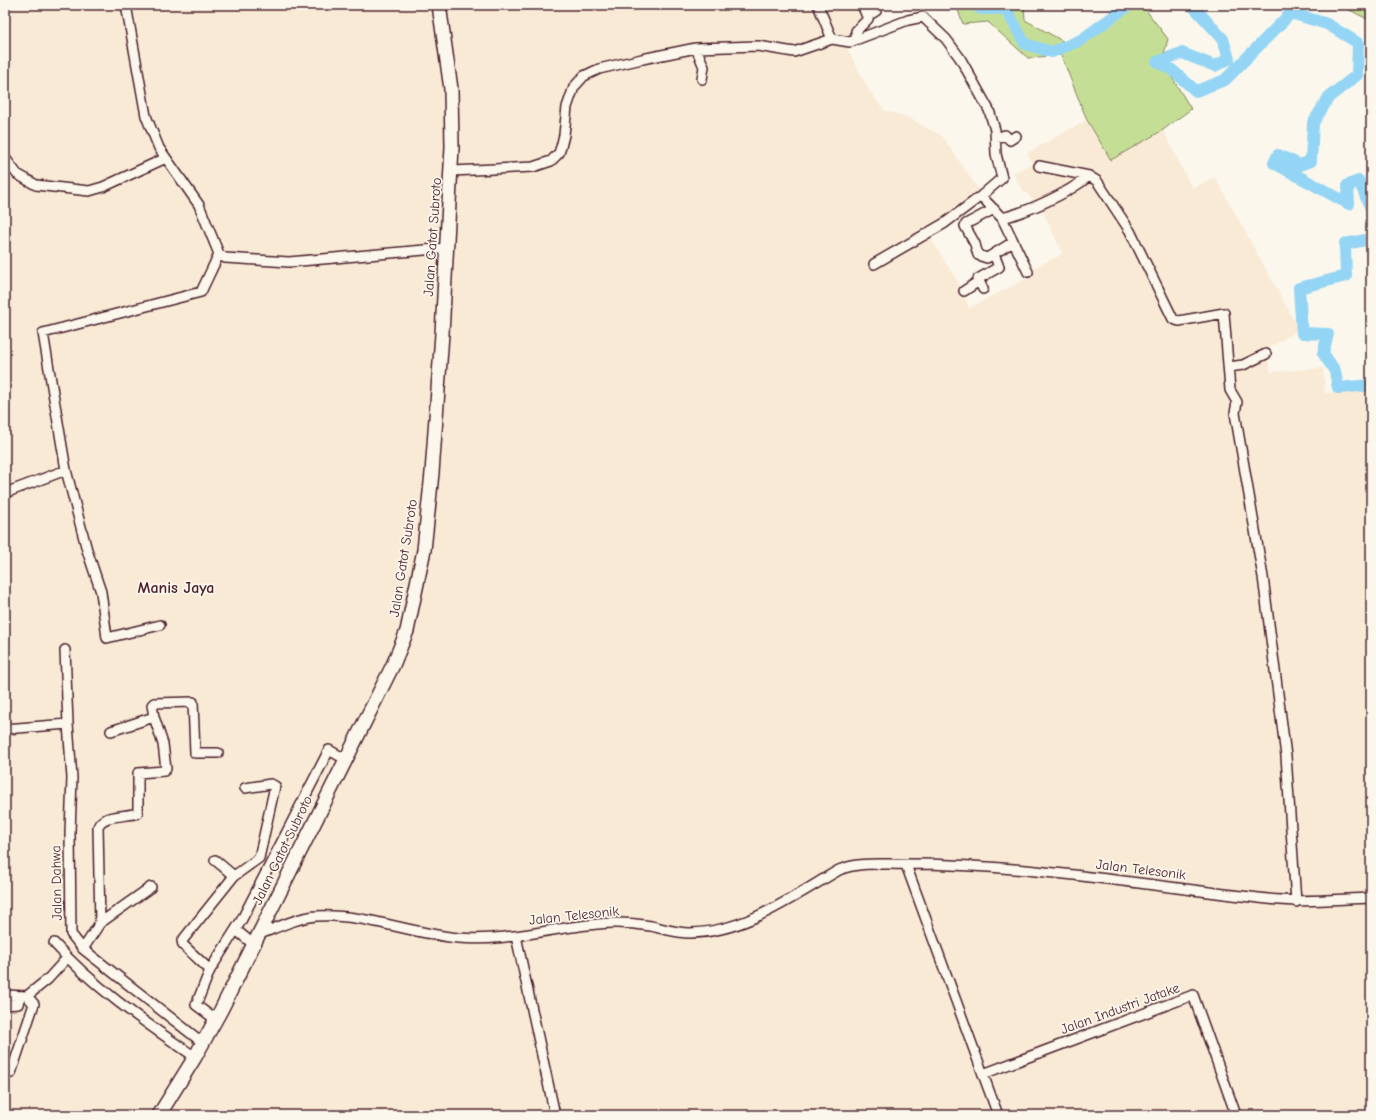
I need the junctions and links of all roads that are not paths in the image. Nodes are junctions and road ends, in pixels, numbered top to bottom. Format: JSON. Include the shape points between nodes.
{"nodes":[{"id":1,"x":126,"y":5,"type":"edge"},
{"id":2,"x":439,"y":5,"type":"edge"},
{"id":3,"x":818,"y":5,"type":"edge"},
{"id":4,"x":862,"y":5,"type":"edge"},
{"id":5,"x":874,"y":5,"type":"edge"},
{"id":6,"x":868,"y":16,"type":"junction"},
{"id":7,"x":832,"y":39,"type":"junction"},
{"id":8,"x":856,"y":40,"type":"junction"},
{"id":9,"x":696,"y":48,"type":"junction"},
{"id":10,"x":702,"y":79,"type":"dead end"},
{"id":11,"x":1016,"y":136,"type":"dead end"},
{"id":12,"x":996,"y":138,"type":"junction"},
{"id":13,"x":1008,"y":157,"type":"dead end"},
{"id":14,"x":5,"y":158,"type":"edge"},
{"id":15,"x":166,"y":158,"type":"junction"},
{"id":16,"x":999,"y":162,"type":"junction"},
{"id":17,"x":1039,"y":166,"type":"dead end"},
{"id":18,"x":452,"y":170,"type":"junction"},
{"id":19,"x":1089,"y":176,"type":"junction"},
{"id":20,"x":981,"y":196,"type":"junction"},
{"id":21,"x":994,"y":209,"type":"junction"},
{"id":22,"x":1002,"y":218,"type":"junction"},
{"id":23,"x":1012,"y":242,"type":"junction"},
{"id":24,"x":447,"y":248,"type":"junction"},
{"id":25,"x":219,"y":254,"type":"junction"},
{"id":26,"x":994,"y":254,"type":"junction"},
{"id":27,"x":874,"y":264,"type":"dead end"},
{"id":28,"x":1028,"y":272,"type":"dead end"},
{"id":29,"x":964,"y":291,"type":"dead end"},
{"id":30,"x":1266,"y":354,"type":"dead end"},
{"id":31,"x":1229,"y":367,"type":"junction"},
{"id":32,"x":66,"y":470,"type":"junction"},
{"id":33,"x":5,"y":493,"type":"edge"},
{"id":34,"x":160,"y":625,"type":"dead end"},
{"id":35,"x":65,"y":650,"type":"dead end"},
{"id":36,"x":154,"y":717,"type":"junction"},
{"id":37,"x":68,"y":724,"type":"junction"},
{"id":38,"x":5,"y":729,"type":"edge"},
{"id":39,"x":110,"y":731,"type":"dead end"},
{"id":40,"x":218,"y":753,"type":"dead end"},
{"id":41,"x":345,"y":759,"type":"junction"},
{"id":42,"x":245,"y":788,"type":"dead end"},
{"id":43,"x":214,"y":860,"type":"dead end"},
{"id":44,"x":906,"y":864,"type":"junction"},
{"id":45,"x":234,"y":876,"type":"junction"},
{"id":46,"x":151,"y":887,"type":"dead end"},
{"id":47,"x":1371,"y":898,"type":"edge"},
{"id":48,"x":1296,"y":902,"type":"junction"},
{"id":49,"x":100,"y":923,"type":"junction"},
{"id":50,"x":236,"y":930,"type":"junction"},
{"id":51,"x":516,"y":936,"type":"junction"},
{"id":52,"x":255,"y":939,"type":"junction"},
{"id":53,"x":54,"y":943,"type":"dead end"},
{"id":54,"x":83,"y":949,"type":"junction"},
{"id":55,"x":67,"y":958,"type":"junction"},
{"id":56,"x":210,"y":970,"type":"junction"},
{"id":57,"x":5,"y":995,"type":"edge"},
{"id":58,"x":23,"y":996,"type":"junction"},
{"id":59,"x":5,"y":1005,"type":"edge"},
{"id":60,"x":216,"y":1020,"type":"junction"},
{"id":61,"x":203,"y":1044,"type":"junction"},
{"id":62,"x":195,"y":1057,"type":"junction"},
{"id":63,"x":5,"y":1073,"type":"edge"},
{"id":64,"x":983,"y":1074,"type":"junction"},
{"id":65,"x":159,"y":1115,"type":"edge"},
{"id":66,"x":555,"y":1115,"type":"edge"},
{"id":67,"x":998,"y":1115,"type":"edge"},
{"id":68,"x":1236,"y":1115,"type":"edge"}],
"edges":[{"from":1,"to":15,"type":"street","via":[[146,116],[156,142]]},
{"from":2,"to":18,"type":"highway","name":"Jalan Gatot Subroto","via":[[451,89]]},
{"from":3,"to":7,"type":"street"},
{"from":4,"to":6,"type":"street"},
{"from":5,"to":6,"type":"street","via":[[876,12]]},
{"from":6,"to":8,"type":"street","via":[[868,21],[856,31]]},
{"from":7,"to":8,"type":"street","via":[[847,42]]},
{"from":7,"to":9,"type":"street","via":[[794,52],[758,46]]},
{"from":8,"to":12,"type":"street","via":[[908,20],[924,18],[946,39],[960,58],[989,110]]},
{"from":9,"to":10,"type":"street","via":[[704,67]]},
{"from":9,"to":18,"type":"street","via":[[624,63],[584,76],[571,94],[566,107],[564,135],[559,154],[551,161],[533,166]]},
{"from":11,"to":12,"type":"street","via":[[1010,140],[1005,135]]},
{"from":12,"to":16,"type":"street"},
{"from":13,"to":16,"type":"street"},
{"from":14,"to":15,"type":"street","via":[[17,174],[36,185],[89,191]]},
{"from":15,"to":25,"type":"street","via":[[199,205]]},
{"from":16,"to":20,"type":"street","via":[[1002,178]]},
{"from":17,"to":19,"type":"street"},
{"from":18,"to":24,"type":"highway","name":"Jalan Gatot Subroto"},
{"from":19,"to":22,"type":"street","via":[[1059,194],[1013,216]]},
{"from":19,"to":31,"type":"street","via":[[1100,184],[1130,231],[1172,320],[1224,313]]},
{"from":20,"to":21,"type":"street"},
{"from":20,"to":27,"type":"street","via":[[945,223]]},
{"from":21,"to":22,"type":"street"},
{"from":21,"to":26,"type":"street","via":[[964,226],[975,244],[978,255],[987,258]]},
{"from":22,"to":23,"type":"street"},
{"from":23,"to":26,"type":"street"},
{"from":23,"to":28,"type":"street"},
{"from":24,"to":25,"type":"street","via":[[289,262],[225,258]]},
{"from":24,"to":41,"type":"highway","name":"Jalan Gatot Subroto","via":[[432,473],[424,550],[417,586],[407,631],[393,665]]},
{"from":25,"to":32,"type":"street","via":[[201,292],[43,333]]},
{"from":26,"to":29,"type":"street","via":[[999,267],[978,278],[981,285]]},
{"from":30,"to":31,"type":"street","via":[[1243,365]]},
{"from":31,"to":48,"type":"street","via":[[1230,390],[1237,402],[1238,430],[1263,578],[1286,756]]},
{"from":32,"to":33,"type":"street"},
{"from":32,"to":34,"type":"street","via":[[101,592],[107,638]]},
{"from":35,"to":37,"type":"street","name":"Jalan Dahwa"},
{"from":36,"to":39,"type":"street"},
{"from":36,"to":40,"type":"street","via":[[154,703],[193,702],[195,753]]},
{"from":36,"to":49,"type":"street","via":[[163,744],[165,770],[138,774],[138,813],[106,819],[99,823]]},
{"from":37,"to":38,"type":"street"},
{"from":37,"to":54,"type":"street","name":"Jalan Dahwa","via":[[72,778],[71,934]]},
{"from":41,"to":50,"type":"street","via":[[328,750]]},
{"from":41,"to":52,"type":"highway","name":"Jalan Gatot Subroto"},
{"from":42,"to":45,"type":"street","via":[[271,784],[275,786],[259,858]]},
{"from":43,"to":45,"type":"street"},
{"from":44,"to":48,"type":"street","name":"Jalan Telesonik","via":[[1038,870]]},
{"from":44,"to":51,"type":"street","name":"Jalan Telesonik","via":[[864,864],[845,868],[756,918],[705,932],[681,933],[628,923],[607,923]]},
{"from":44,"to":64,"type":"street"},
{"from":45,"to":56,"type":"street","via":[[182,941],[183,945]]},
{"from":46,"to":49,"type":"street"},
{"from":47,"to":48,"type":"street","name":"Jalan Telesonik"},
{"from":49,"to":54,"type":"street"},
{"from":50,"to":52,"type":"street"},
{"from":50,"to":56,"type":"street"},
{"from":51,"to":52,"type":"street","name":"Jalan Telesonik","via":[[457,938],[379,922],[314,916],[284,924]]},
{"from":51,"to":66,"type":"street"},
{"from":52,"to":60,"type":"highway","name":"Jalan Gatot Subroto"},
{"from":53,"to":55,"type":"street"},
{"from":54,"to":61,"type":"street","name":"Jalan Dahwa"},
{"from":55,"to":58,"type":"street","via":[[48,978]]},
{"from":55,"to":62,"type":"street","via":[[135,1014]]},
{"from":56,"to":60,"type":"street","via":[[196,1005]]},
{"from":57,"to":58,"type":"street"},
{"from":58,"to":59,"type":"street","via":[[18,1004]]},
{"from":58,"to":63,"type":"street","via":[[34,1002],[34,1006],[11,1072]]},
{"from":60,"to":61,"type":"highway","name":"Jalan Gatot Subroto"},
{"from":61,"to":62,"type":"highway","name":"Jalan Gatot Subroto"},
{"from":62,"to":65,"type":"highway","name":"Jalan Gatot Subroto"},
{"from":64,"to":67,"type":"street"},
{"from":64,"to":68,"type":"street","name":"Jalan Industri Jatake","via":[[1193,995]]}]}
